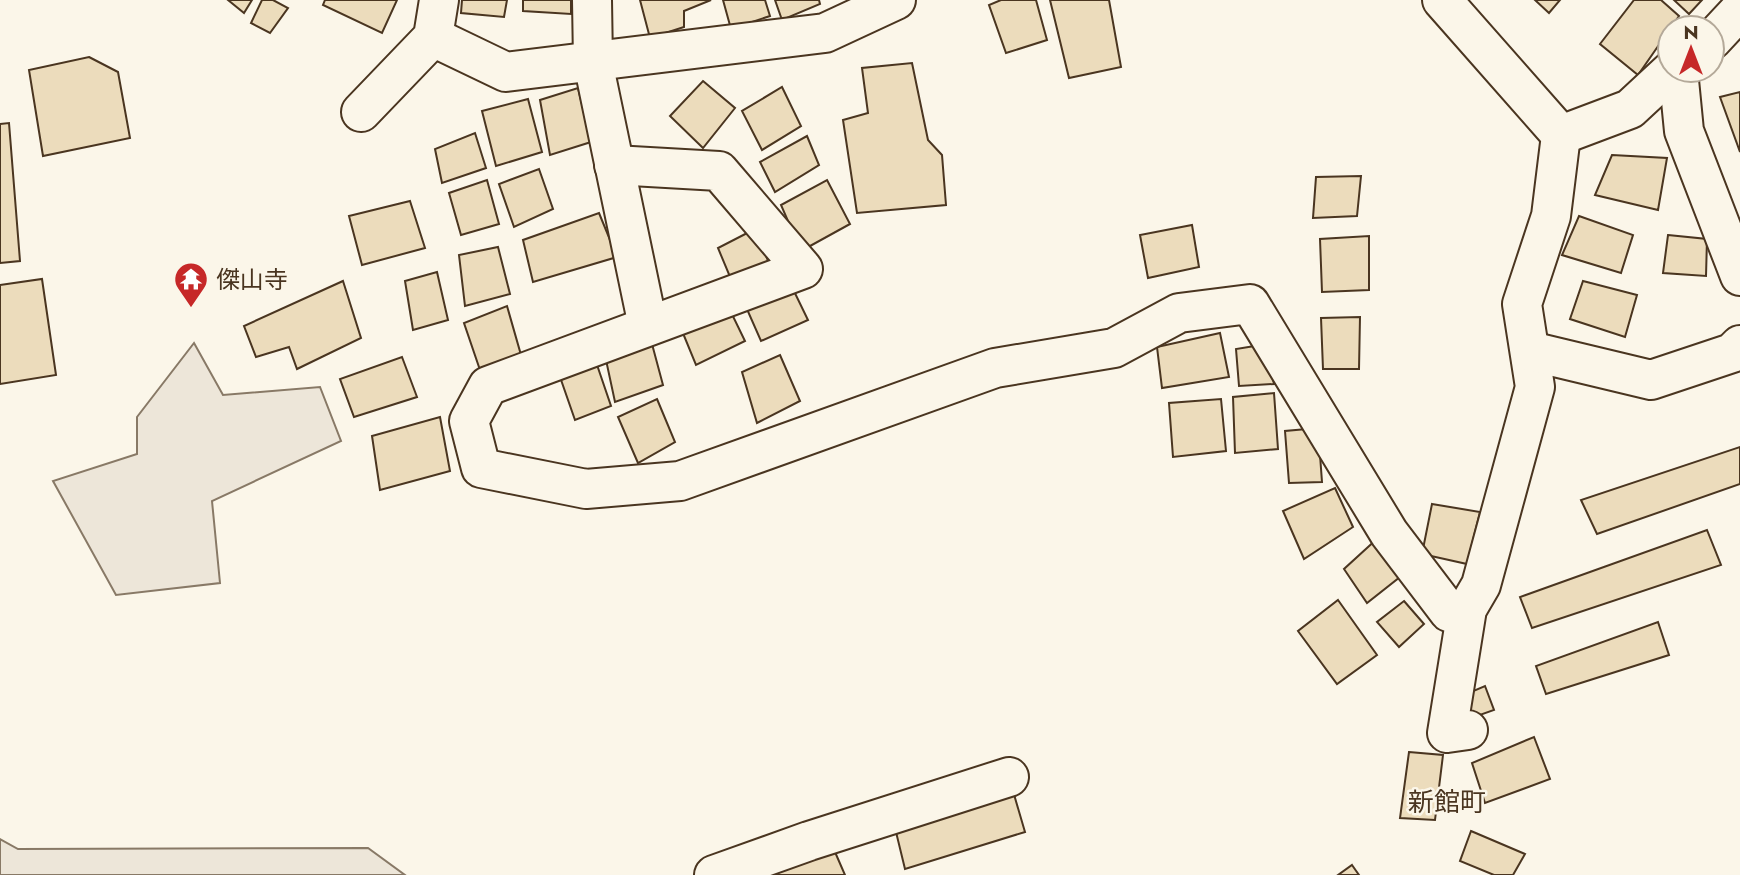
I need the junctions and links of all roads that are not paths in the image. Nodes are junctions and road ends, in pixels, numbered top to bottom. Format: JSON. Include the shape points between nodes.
{"nodes":[{"id":1,"x":439,"y":0,"type":"edge"},
{"id":2,"x":592,"y":0,"type":"edge"},
{"id":3,"x":896,"y":0,"type":"edge"},
{"id":4,"x":1442,"y":0,"type":"edge"},
{"id":5,"x":1740,"y":10,"type":"edge"},
{"id":6,"x":1726,"y":25,"type":"edge"},
{"id":7,"x":433,"y":37,"type":"junction"},
{"id":8,"x":593,"y":62,"type":"junction"},
{"id":9,"x":1657,"y":84,"type":"edge"},
{"id":10,"x":1679,"y":84,"type":"edge"},
{"id":11,"x":361,"y":112,"type":"dead end"},
{"id":12,"x":1561,"y":135,"type":"junction"},
{"id":13,"x":614,"y":165,"type":"junction"},
{"id":14,"x":1740,"y":276,"type":"edge"},
{"id":15,"x":648,"y":326,"type":"junction"},
{"id":16,"x":1740,"y":345,"type":"edge"},
{"id":17,"x":1530,"y":351,"type":"junction"},
{"id":18,"x":1467,"y":609,"type":"junction"},
{"id":19,"x":1468,"y":730,"type":"dead end"},
{"id":20,"x":1009,"y":777,"type":"dead end"},
{"id":21,"x":714,"y":875,"type":"edge"}],
"edges":[{"from":1,"to":7,"type":"street"},
{"from":2,"to":8,"type":"street"},
{"from":3,"to":8,"type":"street","via":[[825,33]]},
{"from":4,"to":12,"type":"street"},
{"from":5,"to":6,"type":"street"},
{"from":7,"to":8,"type":"street","via":[[506,72]]},
{"from":7,"to":11,"type":"street"},
{"from":8,"to":13,"type":"street"},
{"from":9,"to":12,"type":"street","via":[[1630,110]]},
{"from":10,"to":14,"type":"street","via":[[1684,131]]},
{"from":12,"to":17,"type":"street","via":[[1551,216],[1522,304]]},
{"from":13,"to":15,"type":"street"},
{"from":13,"to":15,"type":"street","via":[[719,172],[803,269]]},
{"from":15,"to":18,"type":"street","via":[[488,386],[469,421],[481,468],[586,489],[680,481],[995,368],[1114,348],[1179,313],[1250,304],[1389,533],[1449,612]]},
{"from":16,"to":17,"type":"street","via":[[1732,353],[1651,380]]},
{"from":17,"to":18,"type":"street","via":[[1535,387],[1481,585]]},
{"from":18,"to":19,"type":"street","via":[[1447,733]]},
{"from":20,"to":21,"type":"street"}]}
